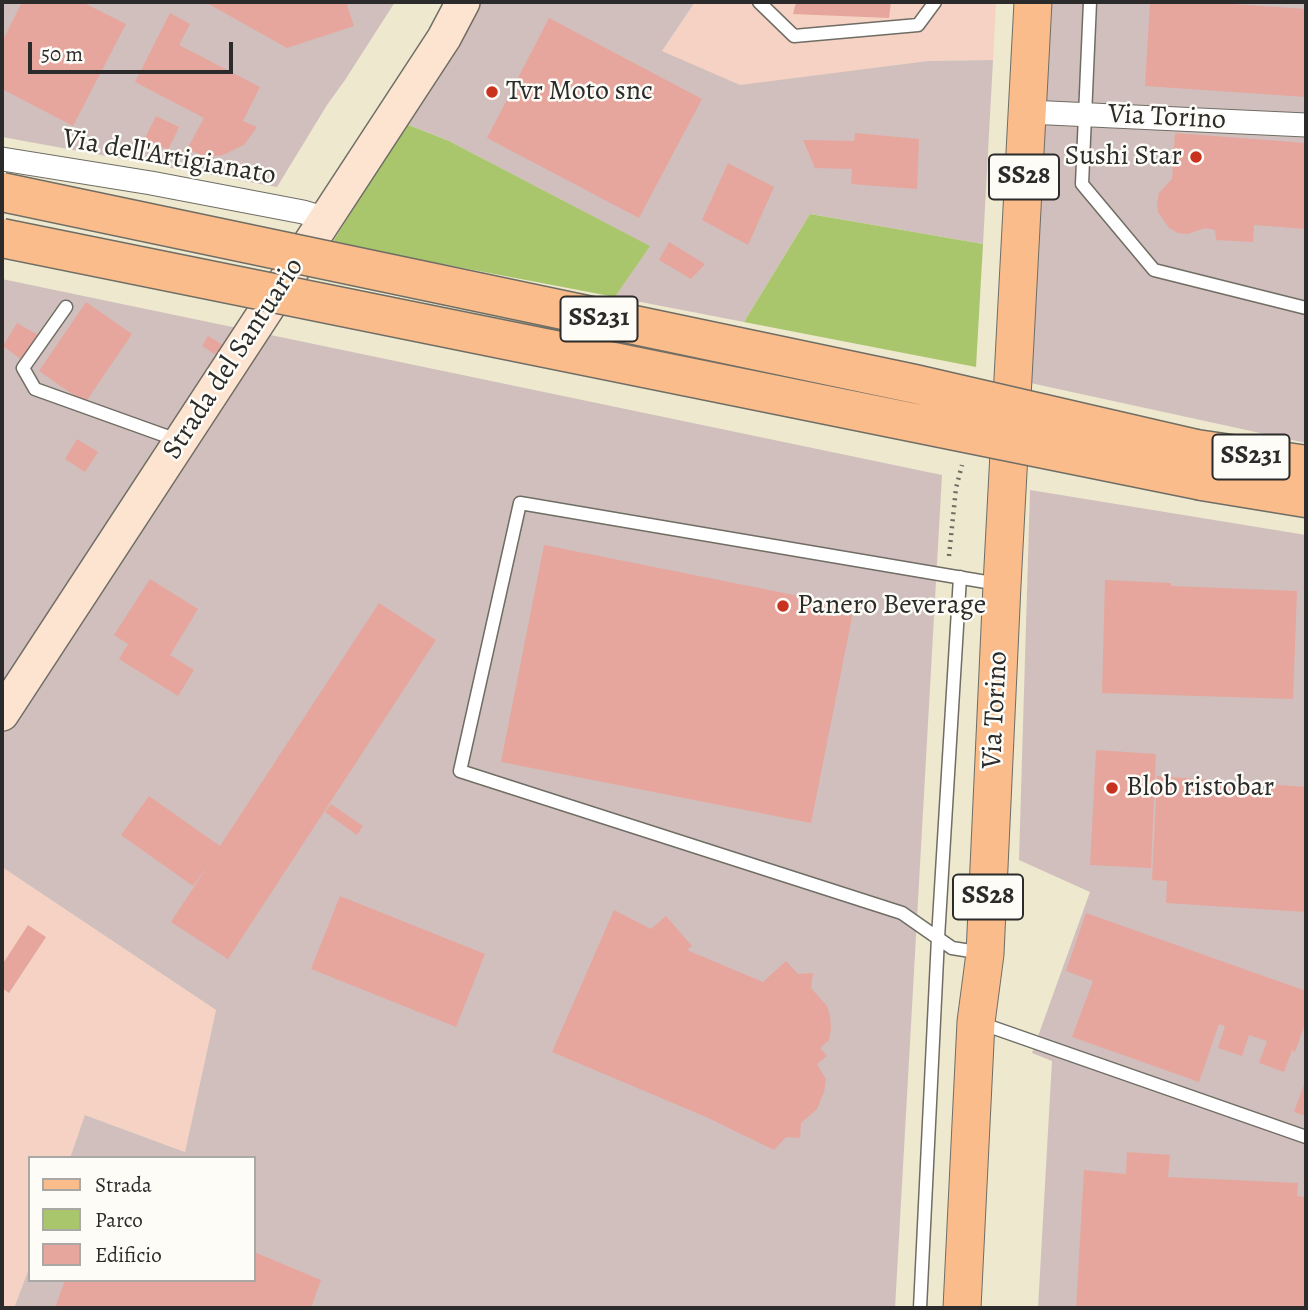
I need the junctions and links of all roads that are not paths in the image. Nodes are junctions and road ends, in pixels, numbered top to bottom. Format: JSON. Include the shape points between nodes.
{"nodes":[{"id":1,"x":463,"y":2,"type":"edge"},
{"id":2,"x":759,"y":2,"type":"edge"},
{"id":3,"x":935,"y":2,"type":"edge"},
{"id":4,"x":1034,"y":2,"type":"edge"},
{"id":5,"x":1090,"y":2,"type":"edge"},
{"id":6,"x":1028,"y":112,"type":"junction"},
{"id":7,"x":1084,"y":114,"type":"junction"},
{"id":8,"x":1306,"y":125,"type":"edge"},
{"id":9,"x":2,"y":159,"type":"edge"},
{"id":10,"x":2,"y":192,"type":"edge"},
{"id":11,"x":326,"y":219,"type":"junction"},
{"id":12,"x":2,"y":238,"type":"edge"},
{"id":13,"x":65,"y":307,"type":"dead end"},
{"id":14,"x":1306,"y":308,"type":"edge"},
{"id":15,"x":180,"y":442,"type":"junction"},
{"id":16,"x":1199,"y":465,"type":"junction"},
{"id":17,"x":1306,"y":465,"type":"edge"},
{"id":18,"x":1306,"y":498,"type":"edge"},
{"id":19,"x":960,"y":577,"type":"junction"},
{"id":20,"x":1002,"y":584,"type":"junction"},
{"id":21,"x":2,"y":713,"type":"edge"},
{"id":22,"x":938,"y":938,"type":"junction"},
{"id":23,"x":985,"y":954,"type":"junction"},
{"id":24,"x":976,"y":1022,"type":"junction"},
{"id":25,"x":1306,"y":1137,"type":"edge"},
{"id":26,"x":920,"y":1308,"type":"edge"},
{"id":27,"x":962,"y":1308,"type":"edge"}],
"edges":[{"from":1,"to":11,"type":"street","name":"Strada del Santuario"},
{"from":2,"to":3,"type":"lane","via":[[794,36],[918,25]]},
{"from":4,"to":6,"type":"main road","name":"Via Torino","number":"SS28"},
{"from":5,"to":7,"type":"lane"},
{"from":6,"to":7,"type":"street","name":"Via Torino"},
{"from":6,"to":20,"type":"main road","name":"Via Torino","number":"SS28"},
{"from":7,"to":8,"type":"street","name":"Via Torino"},
{"from":7,"to":14,"type":"lane","via":[[1082,184],[1154,270]]},
{"from":9,"to":11,"type":"street","name":"Via dell'Artigianato","via":[[151,183]]},
{"from":10,"to":16,"type":"highway","number":"SS231","bridge":true,"via":[[915,384]]},
{"from":11,"to":15,"type":"street","name":"Strada del Santuario"},
{"from":12,"to":16,"type":"highway","number":"SS231","bridge":true},
{"from":13,"to":15,"type":"lane","via":[[23,369],[35,389]]},
{"from":15,"to":21,"type":"street","name":"Strada del Santuario"},
{"from":16,"to":17,"type":"highway","number":"SS231"},
{"from":16,"to":18,"type":"highway","number":"SS231"},
{"from":19,"to":20,"type":"lane"},
{"from":19,"to":22,"type":"lane"},
{"from":19,"to":22,"type":"lane","via":[[520,503],[460,771],[902,913]]},
{"from":20,"to":23,"type":"main road","name":"Via Torino","number":"SS28"},
{"from":22,"to":23,"type":"lane","via":[[952,948]]},
{"from":22,"to":26,"type":"lane"},
{"from":23,"to":24,"type":"main road","name":"Via Torino","number":"SS28"},
{"from":24,"to":25,"type":"lane"},
{"from":24,"to":27,"type":"main road","name":"Via Torino","number":"SS28"}]}
